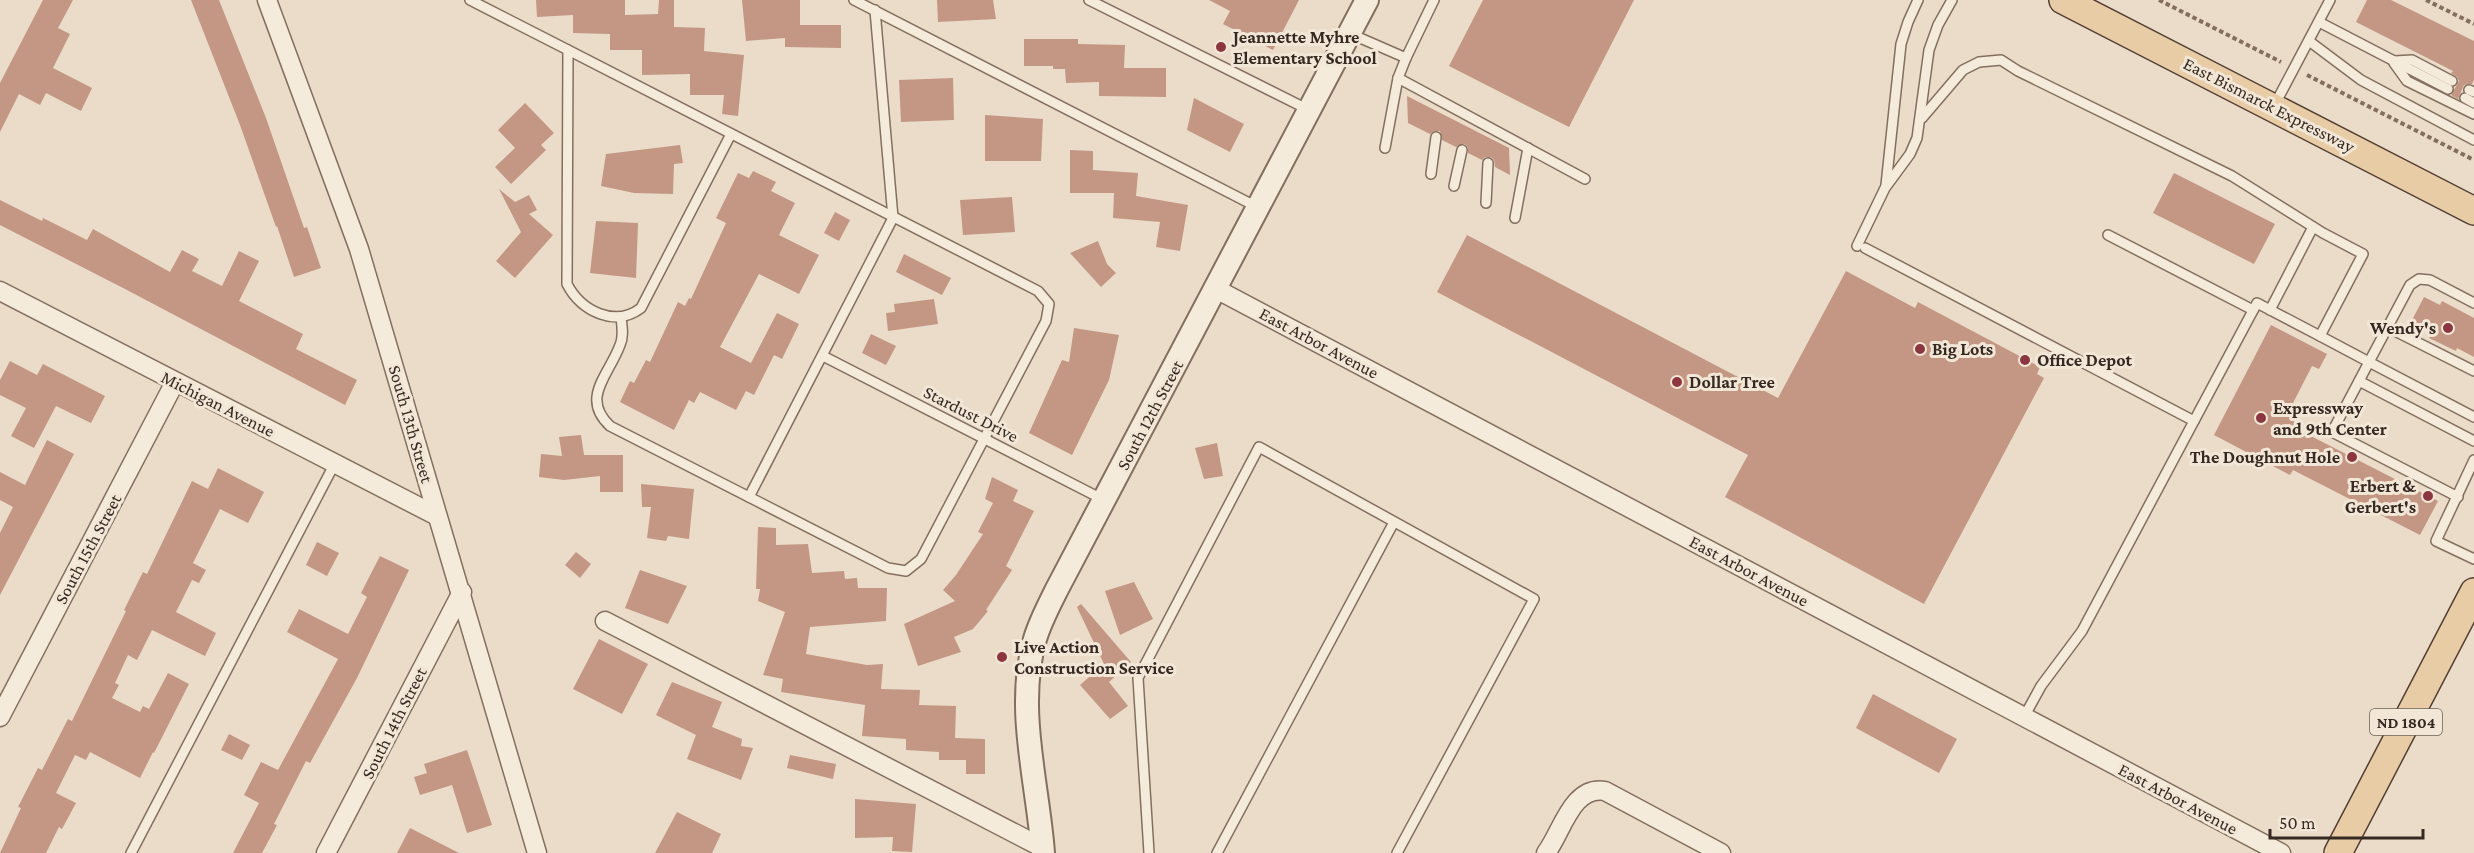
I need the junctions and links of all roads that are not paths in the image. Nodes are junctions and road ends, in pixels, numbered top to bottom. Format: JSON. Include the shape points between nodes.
{"nodes":[{"id":1,"x":267,"y":0,"type":"edge"},
{"id":2,"x":470,"y":0,"type":"edge"},
{"id":3,"x":854,"y":0,"type":"edge"},
{"id":4,"x":1089,"y":0,"type":"edge"},
{"id":5,"x":1367,"y":0,"type":"edge"},
{"id":6,"x":1434,"y":0,"type":"edge"},
{"id":7,"x":1918,"y":0,"type":"edge"},
{"id":8,"x":1952,"y":0,"type":"edge"},
{"id":9,"x":2063,"y":0,"type":"edge"},
{"id":10,"x":2330,"y":0,"type":"edge"},
{"id":11,"x":874,"y":10,"type":"junction"},
{"id":12,"x":2319,"y":22,"type":"junction"},
{"id":13,"x":1349,"y":34,"type":"junction"},
{"id":14,"x":2309,"y":41,"type":"junction"},
{"id":15,"x":568,"y":50,"type":"junction"},
{"id":16,"x":1406,"y":58,"type":"junction"},
{"id":17,"x":2392,"y":61,"type":"junction"},
{"id":18,"x":1398,"y":78,"type":"junction"},
{"id":19,"x":2450,"y":85,"type":"dead end"},
{"id":20,"x":1438,"y":99,"type":"junction"},
{"id":21,"x":2273,"y":108,"type":"junction"},
{"id":22,"x":1309,"y":110,"type":"junction"},
{"id":23,"x":1438,"y":112,"type":"dead end"},
{"id":24,"x":1464,"y":113,"type":"junction"},
{"id":25,"x":2474,"y":114,"type":"edge"},
{"id":26,"x":1922,"y":118,"type":"junction"},
{"id":27,"x":1464,"y":125,"type":"dead end"},
{"id":28,"x":1490,"y":128,"type":"junction"},
{"id":29,"x":731,"y":134,"type":"junction"},
{"id":30,"x":1436,"y":137,"type":"dead end"},
{"id":31,"x":1490,"y":139,"type":"dead end"},
{"id":32,"x":2474,"y":140,"type":"edge"},
{"id":33,"x":1385,"y":148,"type":"dead end"},
{"id":34,"x":1528,"y":148,"type":"junction"},
{"id":35,"x":1462,"y":150,"type":"dead end"},
{"id":36,"x":1488,"y":163,"type":"dead end"},
{"id":37,"x":1431,"y":174,"type":"dead end"},
{"id":38,"x":1585,"y":179,"type":"dead end"},
{"id":39,"x":1454,"y":186,"type":"dead end"},
{"id":40,"x":1885,"y":188,"type":"junction"},
{"id":41,"x":1486,"y":203,"type":"dead end"},
{"id":42,"x":1258,"y":208,"type":"junction"},
{"id":43,"x":2474,"y":211,"type":"edge"},
{"id":44,"x":893,"y":218,"type":"junction"},
{"id":45,"x":1515,"y":218,"type":"dead end"},
{"id":46,"x":2313,"y":227,"type":"junction"},
{"id":47,"x":2108,"y":235,"type":"dead end"},
{"id":48,"x":1216,"y":289,"type":"junction"},
{"id":49,"x":0,"y":291,"type":"edge"},
{"id":50,"x":2474,"y":303,"type":"edge"},
{"id":51,"x":2253,"y":310,"type":"junction"},
{"id":52,"x":2270,"y":310,"type":"junction"},
{"id":53,"x":621,"y":317,"type":"junction"},
{"id":54,"x":2387,"y":327,"type":"junction"},
{"id":55,"x":2320,"y":336,"type":"junction"},
{"id":56,"x":823,"y":356,"type":"junction"},
{"id":57,"x":2368,"y":362,"type":"junction"},
{"id":58,"x":2474,"y":371,"type":"edge"},
{"id":59,"x":175,"y":381,"type":"junction"},
{"id":60,"x":2359,"y":381,"type":"junction"},
{"id":61,"x":2474,"y":417,"type":"edge"},
{"id":62,"x":2194,"y":421,"type":"junction"},
{"id":63,"x":983,"y":439,"type":"junction"},
{"id":64,"x":2474,"y":441,"type":"edge"},
{"id":65,"x":2474,"y":460,"type":"edge"},
{"id":66,"x":334,"y":463,"type":"junction"},
{"id":67,"x":749,"y":497,"type":"junction"},
{"id":68,"x":2458,"y":497,"type":"junction"},
{"id":69,"x":1104,"y":500,"type":"junction"},
{"id":70,"x":437,"y":516,"type":"junction"},
{"id":71,"x":1394,"y":522,"type":"junction"},
{"id":72,"x":2474,"y":559,"type":"edge"},
{"id":73,"x":462,"y":592,"type":"junction"},
{"id":74,"x":2474,"y":592,"type":"edge"},
{"id":75,"x":605,"y":621,"type":"dead end"},
{"id":76,"x":0,"y":717,"type":"edge"},
{"id":77,"x":2024,"y":717,"type":"junction"},
{"id":78,"x":1043,"y":851,"type":"edge"},
{"id":79,"x":130,"y":853,"type":"edge"},
{"id":80,"x":326,"y":853,"type":"edge"},
{"id":81,"x":537,"y":853,"type":"edge"},
{"id":82,"x":1149,"y":853,"type":"edge"},
{"id":83,"x":1217,"y":853,"type":"edge"},
{"id":84,"x":1397,"y":853,"type":"edge"},
{"id":85,"x":1546,"y":853,"type":"edge"},
{"id":86,"x":1721,"y":853,"type":"edge"},
{"id":87,"x":2281,"y":853,"type":"edge"},
{"id":88,"x":2338,"y":853,"type":"edge"}],
"edges":[{"from":1,"to":70,"type":"street","name":"South 13th Street","via":[[352,228]]},
{"from":2,"to":15,"type":"lane"},
{"from":3,"to":11,"type":"lane"},
{"from":4,"to":22,"type":"lane"},
{"from":5,"to":13,"type":"street","name":"South 12th Street"},
{"from":6,"to":16,"type":"lane"},
{"from":7,"to":40,"type":"lane","via":[[1901,44]]},
{"from":8,"to":26,"type":"lane","via":[[1929,50]]},
{"from":9,"to":21,"type":"main road","name":"East Bismarck Expressway"},
{"from":10,"to":12,"type":"lane"},
{"from":11,"to":42,"type":"lane"},
{"from":11,"to":44,"type":"lane"},
{"from":12,"to":14,"type":"lane"},
{"from":12,"to":17,"type":"lane"},
{"from":13,"to":16,"type":"lane"},
{"from":13,"to":22,"type":"street","name":"South 12th Street"},
{"from":14,"to":21,"type":"lane"},
{"from":14,"to":32,"type":"lane","via":[[2361,80]]},
{"from":15,"to":29,"type":"lane"},
{"from":15,"to":53,"type":"lane","via":[[567,284],[573,297],[583,305],[609,317]]},
{"from":16,"to":18,"type":"lane"},
{"from":17,"to":19,"type":"lane"},
{"from":17,"to":25,"type":"lane","via":[[2407,81]]},
{"from":18,"to":20,"type":"lane"},
{"from":18,"to":33,"type":"lane"},
{"from":20,"to":23,"type":"lane"},
{"from":20,"to":24,"type":"lane"},
{"from":21,"to":43,"type":"main road","name":"East Bismarck Expressway"},
{"from":22,"to":42,"type":"street","name":"South 12th Street"},
{"from":24,"to":27,"type":"lane"},
{"from":24,"to":28,"type":"lane"},
{"from":26,"to":40,"type":"lane","via":[[1910,154]]},
{"from":26,"to":46,"type":"lane","via":[[1963,70],[1979,62],[2001,60],[2232,176]]},
{"from":28,"to":31,"type":"lane"},
{"from":28,"to":34,"type":"lane"},
{"from":29,"to":44,"type":"lane"},
{"from":29,"to":53,"type":"lane","via":[[641,308]]},
{"from":30,"to":37,"type":"lane"},
{"from":34,"to":38,"type":"lane"},
{"from":34,"to":45,"type":"lane"},
{"from":35,"to":39,"type":"lane"},
{"from":36,"to":41,"type":"lane"},
{"from":40,"to":62,"type":"lane","via":[[1861,247]]},
{"from":42,"to":48,"type":"street","name":"South 12th Street"},
{"from":44,"to":56,"type":"lane"},
{"from":44,"to":63,"type":"lane","via":[[1038,291],[1049,304],[1046,321]]},
{"from":46,"to":52,"type":"lane"},
{"from":46,"to":55,"type":"lane","via":[[2362,254]]},
{"from":47,"to":51,"type":"lane"},
{"from":48,"to":69,"type":"street","name":"South 12th Street"},
{"from":48,"to":77,"type":"street","name":"East Arbor Avenue"},
{"from":49,"to":59,"type":"street","name":"Michigan Avenue"},
{"from":50,"to":54,"type":"lane","via":[[2430,280],[2419,279],[2410,285]]},
{"from":51,"to":52,"type":"lane","via":[[2257,303]]},
{"from":51,"to":62,"type":"lane"},
{"from":52,"to":55,"type":"lane"},
{"from":53,"to":67,"type":"lane","via":[[620,345],[596,399],[602,418],[610,426]]},
{"from":54,"to":57,"type":"lane"},
{"from":54,"to":58,"type":"lane"},
{"from":55,"to":57,"type":"lane"},
{"from":56,"to":63,"type":"lane","name":"Stardust Drive"},
{"from":56,"to":67,"type":"lane"},
{"from":57,"to":60,"type":"lane"},
{"from":57,"to":61,"type":"lane"},
{"from":59,"to":66,"type":"street","name":"Michigan Avenue"},
{"from":59,"to":76,"type":"street","name":"South 15th Street"},
{"from":60,"to":64,"type":"lane"},
{"from":60,"to":68,"type":"lane","via":[[2332,432]]},
{"from":62,"to":77,"type":"lane","via":[[2082,631],[2041,686]]},
{"from":63,"to":67,"type":"lane","via":[[921,559],[906,571],[888,568]]},
{"from":63,"to":69,"type":"lane","name":"Stardust Drive"},
{"from":65,"to":68,"type":"lane"},
{"from":66,"to":70,"type":"street","name":"Michigan Avenue"},
{"from":66,"to":79,"type":"lane"},
{"from":68,"to":72,"type":"lane","via":[[2436,541]]},
{"from":69,"to":78,"type":"street","name":"South 12th Street","via":[[1050,603],[1032,652],[1028,711]]},
{"from":70,"to":73,"type":"street","name":"South 13th Street"},
{"from":71,"to":82,"type":"lane","via":[[1259,447],[1138,678]]},
{"from":71,"to":83,"type":"lane"},
{"from":71,"to":84,"type":"lane","via":[[1534,599]]},
{"from":73,"to":80,"type":"street","name":"South 14th Street"},
{"from":73,"to":81,"type":"street","name":"South 13th Street"},
{"from":74,"to":88,"type":"main road","number":"ND 1804"},
{"from":75,"to":78,"type":"street"},
{"from":77,"to":87,"type":"street","name":"East Arbor Avenue"},
{"from":85,"to":86,"type":"street","via":[[1576,801],[1596,790],[1605,791]]}]}
